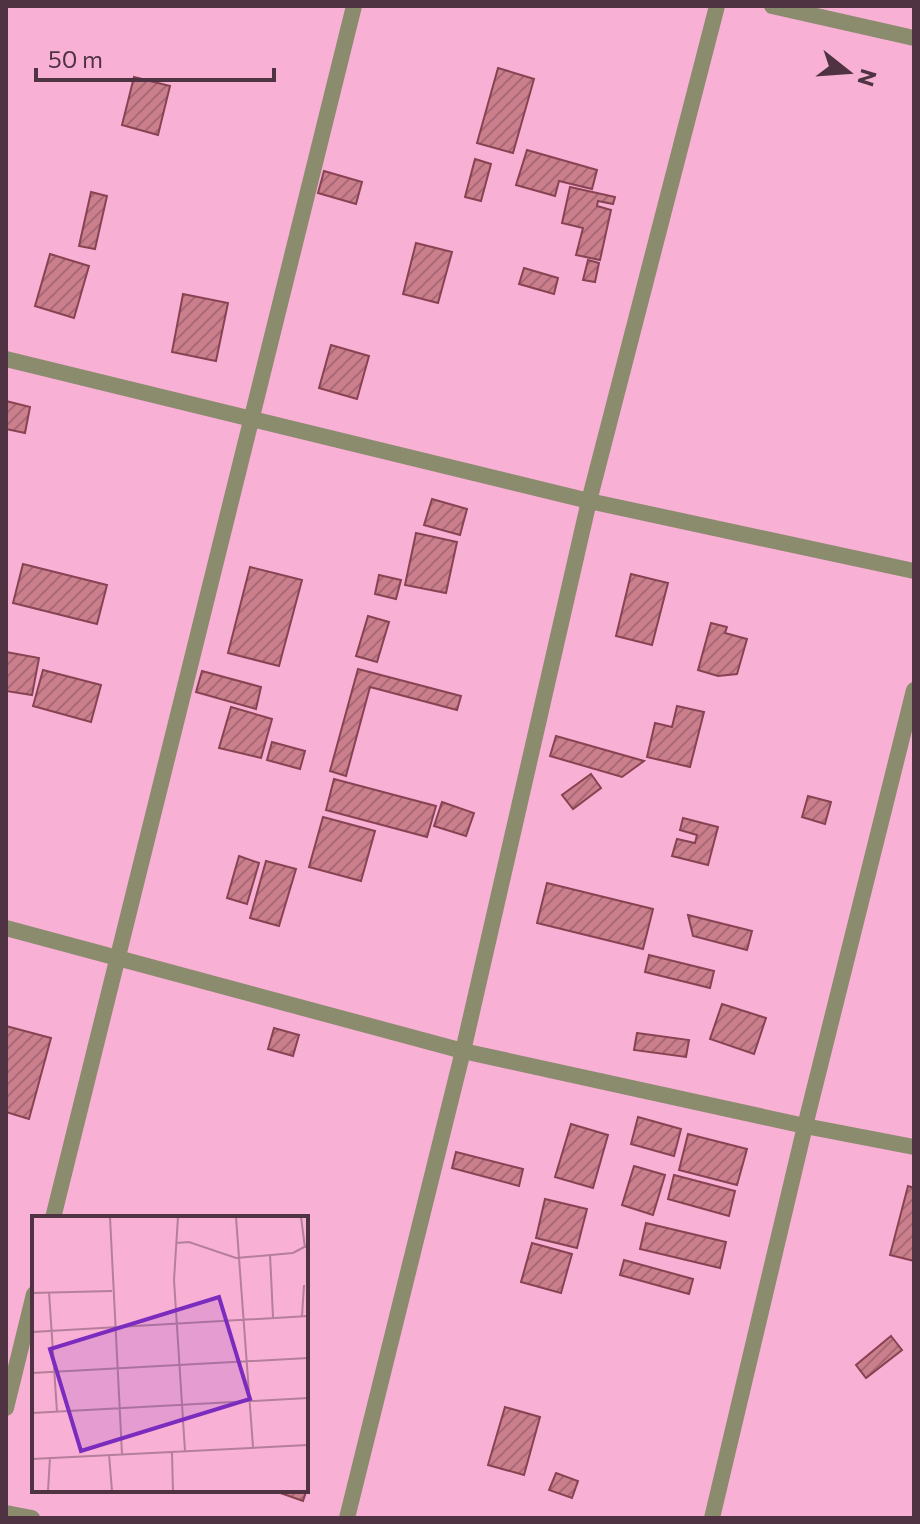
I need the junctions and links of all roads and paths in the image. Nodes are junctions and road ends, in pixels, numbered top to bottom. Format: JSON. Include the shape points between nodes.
{"nodes":[{"id":1,"x":354,"y":6,"type":"edge"},
{"id":2,"x":717,"y":6,"type":"edge"},
{"id":3,"x":772,"y":6,"type":"edge"},
{"id":4,"x":914,"y":38,"type":"edge"},
{"id":5,"x":6,"y":359,"type":"edge"},
{"id":6,"x":252,"y":418,"type":"junction"},
{"id":7,"x":589,"y":501,"type":"junction"},
{"id":8,"x":914,"y":571,"type":"edge"},
{"id":9,"x":914,"y":690,"type":"edge"},
{"id":10,"x":6,"y":928,"type":"edge"},
{"id":11,"x":117,"y":958,"type":"junction"},
{"id":12,"x":463,"y":1051,"type":"junction"},
{"id":13,"x":805,"y":1126,"type":"junction"},
{"id":14,"x":914,"y":1147,"type":"edge"},
{"id":15,"x":53,"y":1216,"type":"edge"},
{"id":16,"x":32,"y":1302,"type":"edge"},
{"id":17,"x":6,"y":1408,"type":"edge"},
{"id":18,"x":6,"y":1513,"type":"edge"},
{"id":19,"x":32,"y":1518,"type":"edge"},
{"id":20,"x":347,"y":1518,"type":"edge"},
{"id":21,"x":712,"y":1518,"type":"edge"}],
"edges":[{"from":1,"to":6,"type":"street"},
{"from":2,"to":7,"type":"street"},
{"from":3,"to":4,"type":"street"},
{"from":5,"to":6,"type":"street"},
{"from":6,"to":7,"type":"street"},
{"from":6,"to":11,"type":"street"},
{"from":7,"to":8,"type":"street"},
{"from":7,"to":12,"type":"street"},
{"from":9,"to":13,"type":"street"},
{"from":10,"to":11,"type":"street"},
{"from":11,"to":12,"type":"street"},
{"from":11,"to":15,"type":"street"},
{"from":12,"to":13,"type":"street"},
{"from":12,"to":20,"type":"street"},
{"from":13,"to":14,"type":"street"},
{"from":13,"to":21,"type":"street"},
{"from":16,"to":17,"type":"street"},
{"from":18,"to":19,"type":"street"}]}
